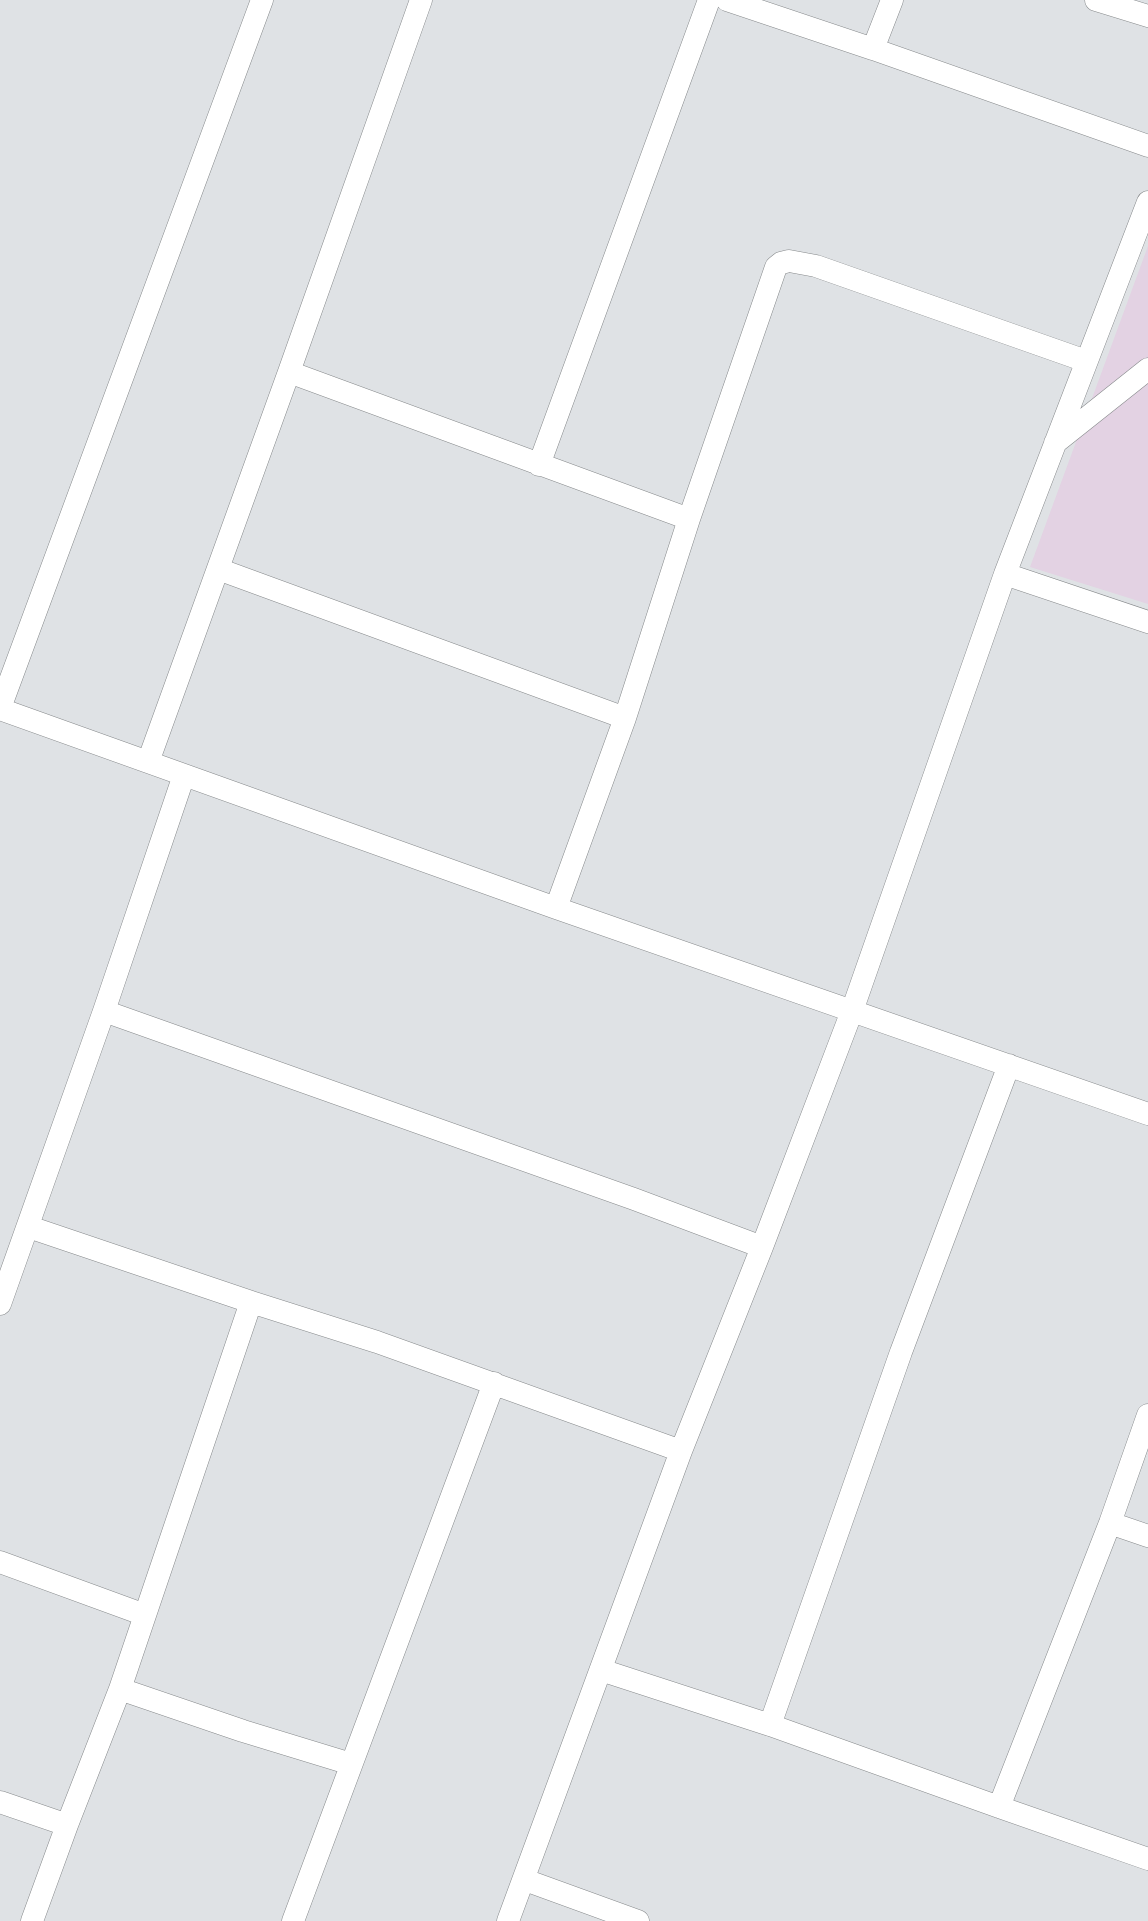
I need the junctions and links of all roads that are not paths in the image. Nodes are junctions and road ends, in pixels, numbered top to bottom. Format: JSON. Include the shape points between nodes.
{"nodes":[{"id":1,"x":262,"y":0,"type":"edge"},
{"id":2,"x":421,"y":0,"type":"edge"},
{"id":3,"x":709,"y":0,"type":"edge"},
{"id":4,"x":727,"y":0,"type":"edge"},
{"id":5,"x":892,"y":0,"type":"edge"},
{"id":6,"x":1096,"y":0,"type":"edge"},
{"id":7,"x":1148,"y":16,"type":"edge"},
{"id":8,"x":873,"y":49,"type":"junction"},
{"id":9,"x":1148,"y":146,"type":"edge"},
{"id":10,"x":1148,"y":202,"type":"edge"},
{"id":11,"x":1086,"y":361,"type":"junction"},
{"id":12,"x":1148,"y":369,"type":"edge"},
{"id":13,"x":290,"y":372,"type":"junction"},
{"id":14,"x":1054,"y":443,"type":"junction"},
{"id":15,"x":539,"y":465,"type":"junction"},
{"id":16,"x":690,"y":519,"type":"junction"},
{"id":17,"x":218,"y":569,"type":"junction"},
{"id":18,"x":1005,"y":574,"type":"junction"},
{"id":19,"x":1148,"y":622,"type":"edge"},
{"id":20,"x":0,"y":709,"type":"edge"},
{"id":21,"x":625,"y":718,"type":"junction"},
{"id":22,"x":148,"y":762,"type":"junction"},
{"id":23,"x":184,"y":775,"type":"junction"},
{"id":24,"x":556,"y":908,"type":"junction"},
{"id":25,"x":104,"y":1011,"type":"junction"},
{"id":26,"x":852,"y":1011,"type":"junction"},
{"id":27,"x":1009,"y":1065,"type":"junction"},
{"id":28,"x":1148,"y":1114,"type":"edge"},
{"id":29,"x":29,"y":1227,"type":"junction"},
{"id":30,"x":762,"y":1247,"type":"junction"},
{"id":31,"x":251,"y":1302,"type":"junction"},
{"id":32,"x":0,"y":1304,"type":"edge"},
{"id":33,"x":494,"y":1383,"type":"junction"},
{"id":34,"x":1148,"y":1415,"type":"edge"},
{"id":35,"x":681,"y":1451,"type":"junction"},
{"id":36,"x":1110,"y":1523,"type":"junction"},
{"id":37,"x":1148,"y":1536,"type":"edge"},
{"id":38,"x":0,"y":1562,"type":"edge"},
{"id":39,"x":145,"y":1615,"type":"junction"},
{"id":40,"x":601,"y":1670,"type":"junction"},
{"id":41,"x":120,"y":1689,"type":"junction"},
{"id":42,"x":770,"y":1724,"type":"junction"},
{"id":43,"x":351,"y":1764,"type":"junction"},
{"id":44,"x":0,"y":1802,"type":"edge"},
{"id":45,"x":999,"y":1807,"type":"junction"},
{"id":46,"x":67,"y":1825,"type":"junction"},
{"id":47,"x":1148,"y":1859,"type":"edge"},
{"id":48,"x":524,"y":1880,"type":"junction"},
{"id":49,"x":32,"y":1921,"type":"edge"},
{"id":50,"x":293,"y":1921,"type":"edge"},
{"id":51,"x":508,"y":1921,"type":"edge"},
{"id":52,"x":638,"y":1921,"type":"edge"}],
"edges":[{"from":1,"to":20,"type":"street"},
{"from":2,"to":13,"type":"street"},
{"from":3,"to":15,"type":"street"},
{"from":4,"to":8,"type":"street"},
{"from":5,"to":8,"type":"street"},
{"from":6,"to":7,"type":"street"},
{"from":8,"to":9,"type":"street"},
{"from":10,"to":11,"type":"street"},
{"from":11,"to":14,"type":"street"},
{"from":11,"to":16,"type":"street","via":[[816,266],[798,262],[781,263],[776,267]]},
{"from":12,"to":14,"type":"street"},
{"from":13,"to":15,"type":"street"},
{"from":13,"to":17,"type":"street"},
{"from":14,"to":18,"type":"street"},
{"from":15,"to":16,"type":"street"},
{"from":16,"to":21,"type":"street"},
{"from":17,"to":21,"type":"street"},
{"from":17,"to":22,"type":"street"},
{"from":18,"to":19,"type":"street"},
{"from":18,"to":26,"type":"street"},
{"from":20,"to":22,"type":"street"},
{"from":21,"to":24,"type":"street"},
{"from":22,"to":23,"type":"street"},
{"from":23,"to":24,"type":"street"},
{"from":23,"to":25,"type":"street"},
{"from":24,"to":26,"type":"street"},
{"from":25,"to":29,"type":"street"},
{"from":25,"to":30,"type":"street"},
{"from":26,"to":27,"type":"street"},
{"from":26,"to":30,"type":"street"},
{"from":27,"to":28,"type":"street"},
{"from":27,"to":42,"type":"street","via":[[901,1352]]},
{"from":29,"to":31,"type":"street"},
{"from":29,"to":32,"type":"street"},
{"from":30,"to":35,"type":"street"},
{"from":31,"to":33,"type":"street"},
{"from":31,"to":39,"type":"street"},
{"from":33,"to":35,"type":"street"},
{"from":33,"to":43,"type":"street"},
{"from":34,"to":36,"type":"street"},
{"from":35,"to":40,"type":"street"},
{"from":36,"to":37,"type":"street"},
{"from":36,"to":45,"type":"street"},
{"from":38,"to":39,"type":"street"},
{"from":39,"to":41,"type":"street"},
{"from":40,"to":42,"type":"street"},
{"from":40,"to":48,"type":"street"},
{"from":41,"to":43,"type":"street"},
{"from":41,"to":46,"type":"street"},
{"from":42,"to":45,"type":"street"},
{"from":43,"to":50,"type":"street"},
{"from":44,"to":46,"type":"street"},
{"from":45,"to":47,"type":"street"},
{"from":46,"to":49,"type":"street"},
{"from":48,"to":51,"type":"street"},
{"from":48,"to":52,"type":"street"}]}
